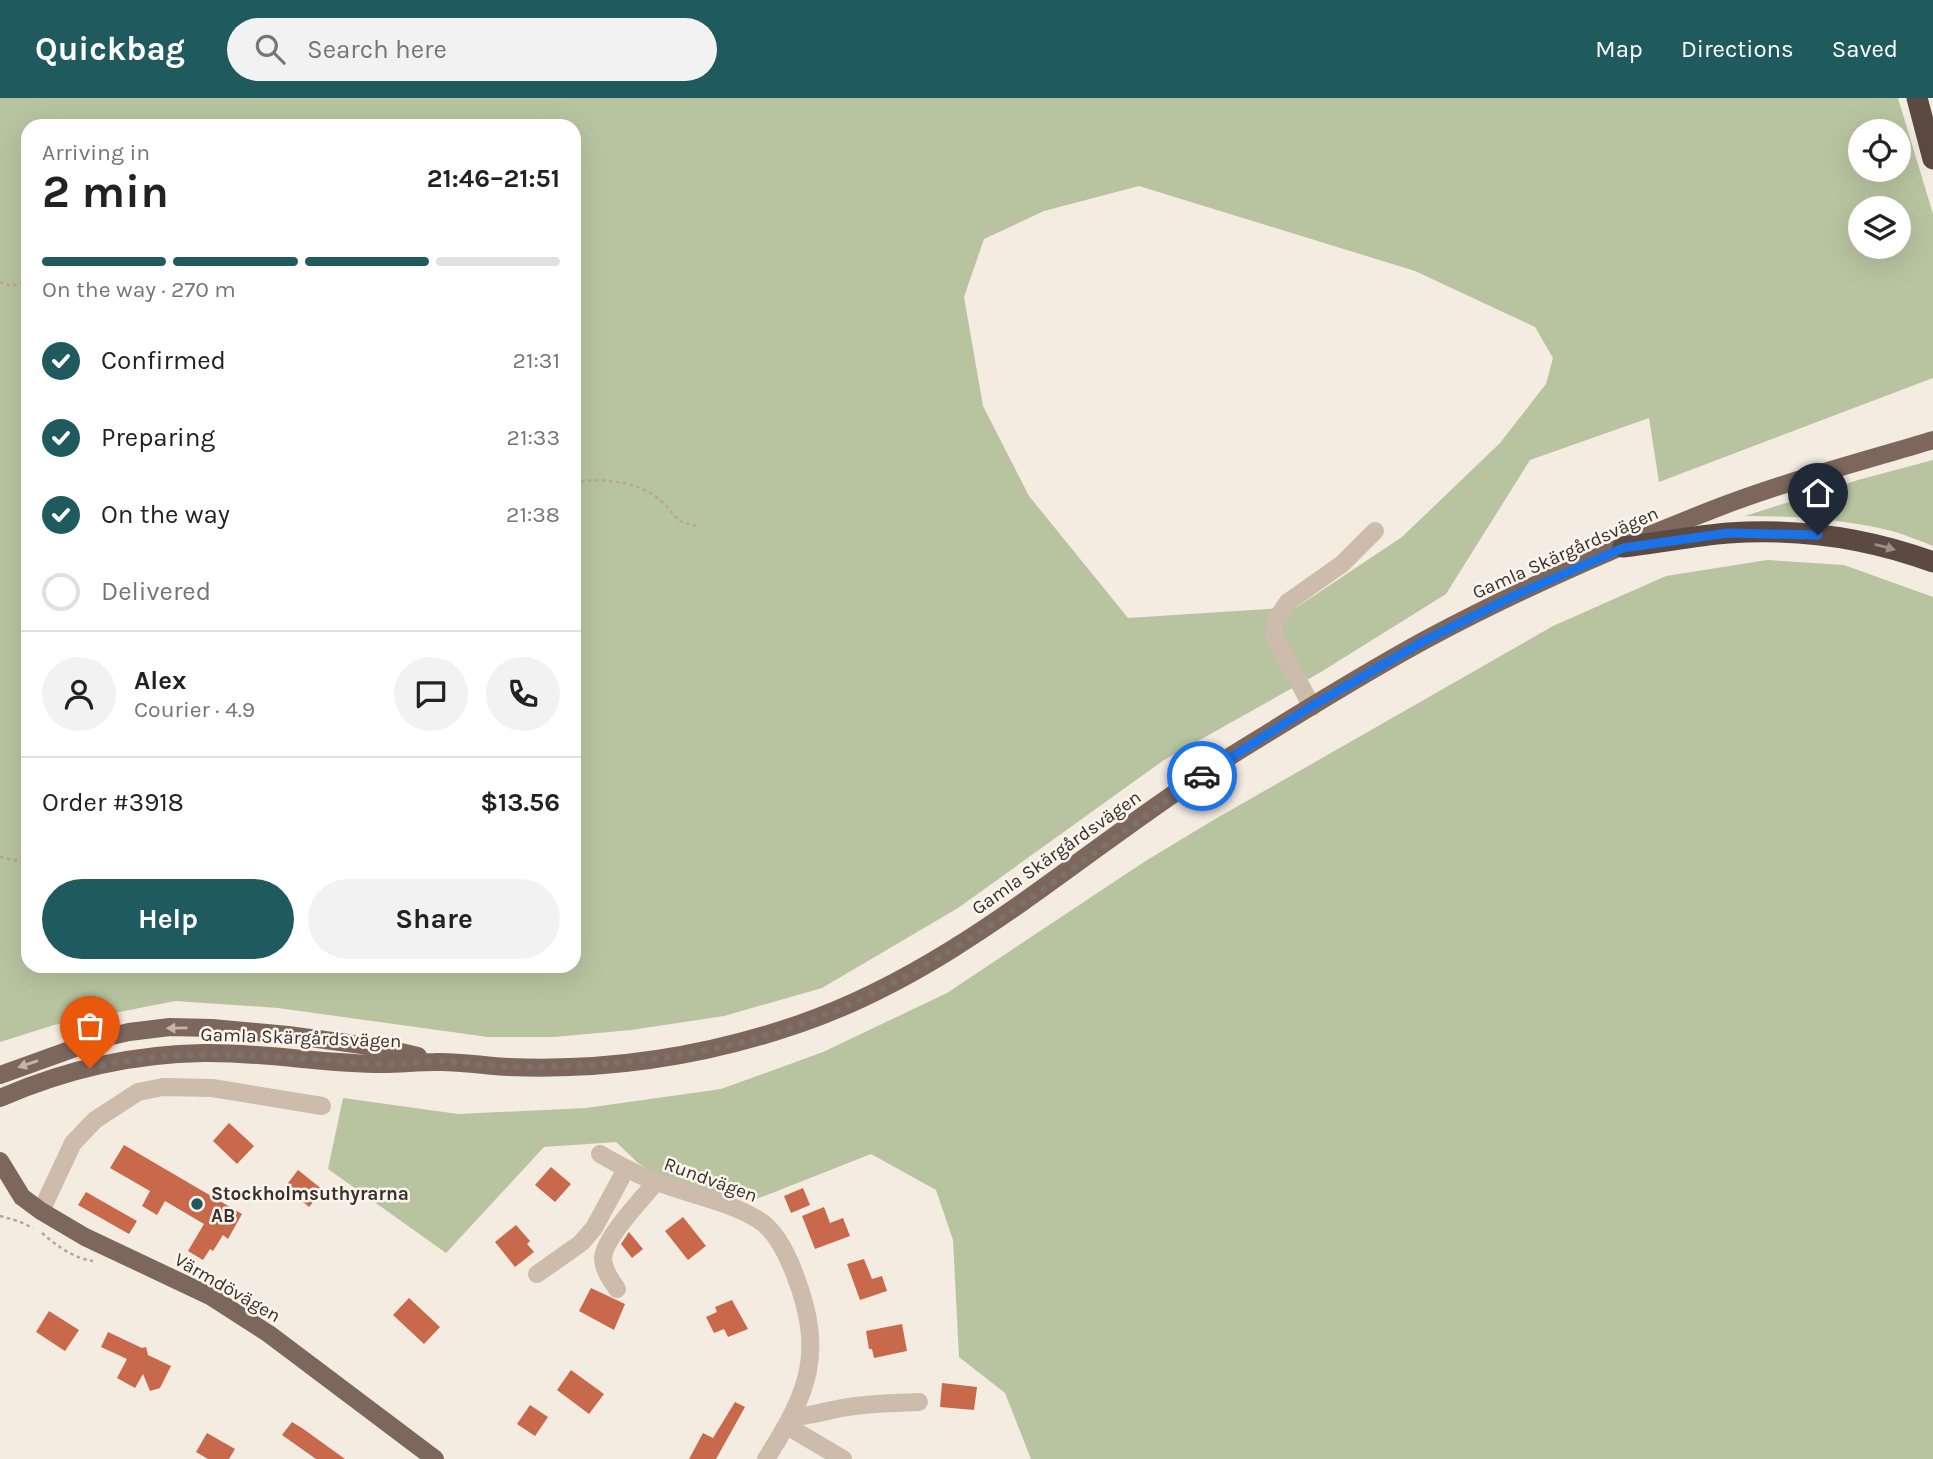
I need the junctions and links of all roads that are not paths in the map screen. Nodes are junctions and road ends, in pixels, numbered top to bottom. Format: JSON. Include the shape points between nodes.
{"nodes":[{"id":1,"x":1917,"y":98,"type":"edge"},
{"id":2,"x":1933,"y":159,"type":"edge"},
{"id":3,"x":1933,"y":440,"type":"edge"},
{"id":4,"x":1375,"y":531,"type":"dead end"},
{"id":5,"x":1623,"y":548,"type":"junction"},
{"id":6,"x":1933,"y":562,"type":"edge"},
{"id":7,"x":1312,"y":706,"type":"junction"},
{"id":8,"x":438,"y":1061,"type":"junction"},
{"id":9,"x":0,"y":1075,"type":"edge"},
{"id":10,"x":0,"y":1098,"type":"edge"},
{"id":11,"x":321,"y":1106,"type":"dead end"},
{"id":12,"x":600,"y":1154,"type":"dead end"},
{"id":13,"x":0,"y":1161,"type":"edge"},
{"id":14,"x":626,"y":1169,"type":"junction"},
{"id":15,"x":656,"y":1182,"type":"junction"},
{"id":16,"x":6,"y":1187,"type":"edge"},
{"id":17,"x":40,"y":1211,"type":"junction"},
{"id":18,"x":537,"y":1275,"type":"dead end"},
{"id":19,"x":617,"y":1289,"type":"dead end"},
{"id":20,"x":919,"y":1402,"type":"dead end"},
{"id":21,"x":790,"y":1422,"type":"junction"},
{"id":22,"x":435,"y":1459,"type":"edge"},
{"id":23,"x":766,"y":1459,"type":"edge"},
{"id":24,"x":843,"y":1459,"type":"edge"}],
"edges":[{"from":1,"to":2,"type":"highway"},
{"from":3,"to":5,"type":"main road","name":"Gamla Skärgårdsvägen","via":[[1725,505]]},
{"from":4,"to":7,"type":"street","via":[[1342,564],[1288,601],[1275,621],[1274,635]]},
{"from":5,"to":6,"type":"highway","one_way":true,"via":[[1728,533],[1783,533],[1865,542]]},
{"from":5,"to":7,"type":"main road","name":"Gamla Skärgårdsvägen","via":[[1424,641]]},
{"from":7,"to":8,"type":"main road","name":"Gamla Skärgårdsvägen","via":[[1219,763],[973,937],[845,1007],[738,1043],[635,1062],[508,1067]]},
{"from":8,"to":9,"type":"main road","name":"Gamla Skärgårdsvägen","one_way":true,"via":[[384,1048],[288,1035],[170,1027],[103,1038]]},
{"from":8,"to":10,"type":"main road","name":"Gamla Skärgårdsvägen","via":[[381,1064],[171,1054],[76,1072]]},
{"from":11,"to":17,"type":"street","via":[[212,1088],[163,1087],[138,1093],[95,1119],[73,1143]]},
{"from":12,"to":14,"type":"street","name":"Rundvägen"},
{"from":13,"to":16,"type":"main road","name":"Värmdövägen"},
{"from":14,"to":15,"type":"street","name":"Rundvägen"},
{"from":14,"to":18,"type":"street","via":[[588,1236]]},
{"from":15,"to":19,"type":"street","via":[[606,1245],[603,1259]]},
{"from":15,"to":21,"type":"street","name":"Rundvägen","via":[[761,1221],[791,1263],[807,1311],[811,1346],[807,1379]]},
{"from":16,"to":17,"type":"main road","name":"Värmdövägen"},
{"from":17,"to":22,"type":"main road","name":"Värmdövägen","via":[[239,1314]]},
{"from":20,"to":21,"type":"street","via":[[841,1408]]},
{"from":21,"to":23,"type":"street","name":"Rundvägen"},
{"from":21,"to":24,"type":"street"}]}
